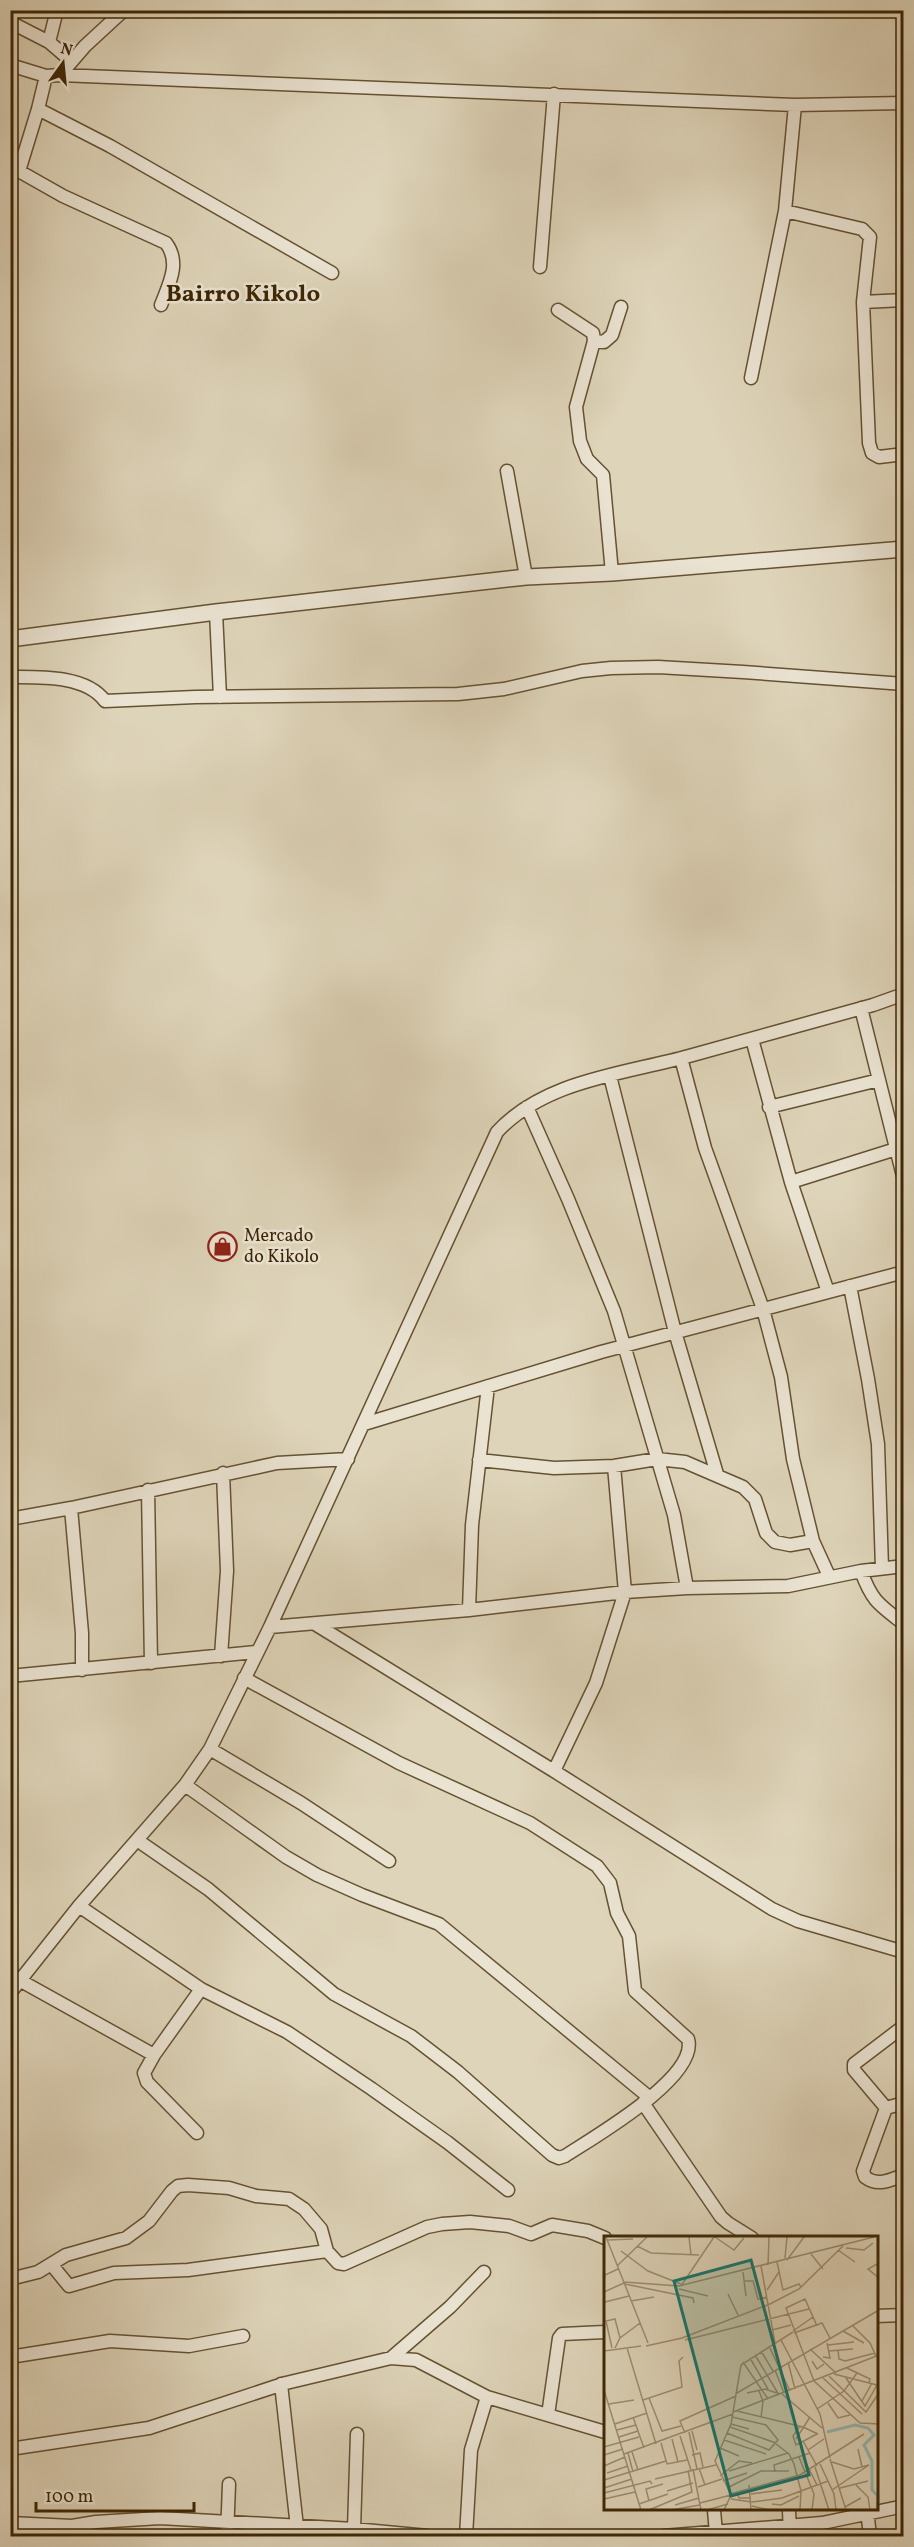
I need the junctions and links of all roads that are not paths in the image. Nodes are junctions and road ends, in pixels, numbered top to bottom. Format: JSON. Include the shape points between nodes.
{"nodes":[{"id":1,"x":57,"y":10,"type":"edge"},
{"id":2,"x":124,"y":10,"type":"edge"},
{"id":3,"x":10,"y":22,"type":"edge"},
{"id":4,"x":49,"y":42,"type":"junction"},
{"id":5,"x":70,"y":60,"type":"junction"},
{"id":6,"x":10,"y":65,"type":"edge"},
{"id":7,"x":60,"y":75,"type":"junction"},
{"id":8,"x":45,"y":76,"type":"junction"},
{"id":9,"x":555,"y":94,"type":"junction"},
{"id":10,"x":903,"y":103,"type":"edge"},
{"id":11,"x":795,"y":105,"type":"junction"},
{"id":12,"x":38,"y":110,"type":"junction"},
{"id":13,"x":15,"y":168,"type":"edge"},
{"id":14,"x":785,"y":211,"type":"junction"},
{"id":15,"x":540,"y":267,"type":"dead end"},
{"id":16,"x":332,"y":273,"type":"dead end"},
{"id":17,"x":903,"y":300,"type":"edge"},
{"id":18,"x":863,"y":302,"type":"junction"},
{"id":19,"x":161,"y":305,"type":"dead end"},
{"id":20,"x":621,"y":307,"type":"dead end"},
{"id":21,"x":558,"y":310,"type":"dead end"},
{"id":22,"x":594,"y":341,"type":"junction"},
{"id":23,"x":751,"y":378,"type":"dead end"},
{"id":24,"x":903,"y":454,"type":"edge"},
{"id":25,"x":507,"y":471,"type":"dead end"},
{"id":26,"x":903,"y":549,"type":"edge"},
{"id":27,"x":612,"y":573,"type":"junction"},
{"id":28,"x":526,"y":577,"type":"junction"},
{"id":29,"x":216,"y":612,"type":"junction"},
{"id":30,"x":10,"y":639,"type":"edge"},
{"id":31,"x":10,"y":677,"type":"edge"},
{"id":32,"x":903,"y":684,"type":"edge"},
{"id":33,"x":220,"y":697,"type":"junction"},
{"id":34,"x":903,"y":994,"type":"edge"},
{"id":35,"x":861,"y":1008,"type":"junction"},
{"id":36,"x":752,"y":1039,"type":"junction"},
{"id":37,"x":681,"y":1058,"type":"junction"},
{"id":38,"x":610,"y":1076,"type":"junction"},
{"id":39,"x":879,"y":1080,"type":"junction"},
{"id":40,"x":527,"y":1107,"type":"junction"},
{"id":41,"x":769,"y":1107,"type":"junction"},
{"id":42,"x":896,"y":1149,"type":"junction"},
{"id":43,"x":903,"y":1180,"type":"edge"},
{"id":44,"x":791,"y":1182,"type":"junction"},
{"id":45,"x":903,"y":1272,"type":"edge"},
{"id":46,"x":850,"y":1286,"type":"junction"},
{"id":47,"x":828,"y":1292,"type":"junction"},
{"id":48,"x":763,"y":1309,"type":"junction"},
{"id":49,"x":675,"y":1332,"type":"junction"},
{"id":50,"x":624,"y":1346,"type":"junction"},
{"id":51,"x":488,"y":1386,"type":"junction"},
{"id":52,"x":364,"y":1424,"type":"junction"},
{"id":53,"x":348,"y":1459,"type":"junction"},
{"id":54,"x":657,"y":1459,"type":"junction"},
{"id":55,"x":479,"y":1460,"type":"junction"},
{"id":56,"x":614,"y":1466,"type":"junction"},
{"id":57,"x":223,"y":1473,"type":"junction"},
{"id":58,"x":717,"y":1474,"type":"junction"},
{"id":59,"x":148,"y":1490,"type":"junction"},
{"id":60,"x":71,"y":1508,"type":"junction"},
{"id":61,"x":10,"y":1519,"type":"edge"},
{"id":62,"x":813,"y":1541,"type":"junction"},
{"id":63,"x":903,"y":1566,"type":"edge"},
{"id":64,"x":882,"y":1568,"type":"junction"},
{"id":65,"x":861,"y":1570,"type":"junction"},
{"id":66,"x":829,"y":1576,"type":"junction"},
{"id":67,"x":687,"y":1588,"type":"junction"},
{"id":68,"x":625,"y":1592,"type":"junction"},
{"id":69,"x":469,"y":1610,"type":"junction"},
{"id":70,"x":903,"y":1623,"type":"edge"},
{"id":71,"x":315,"y":1624,"type":"junction"},
{"id":72,"x":270,"y":1627,"type":"junction"},
{"id":73,"x":256,"y":1652,"type":"junction"},
{"id":74,"x":221,"y":1656,"type":"junction"},
{"id":75,"x":151,"y":1663,"type":"junction"},
{"id":76,"x":82,"y":1670,"type":"junction"},
{"id":77,"x":10,"y":1676,"type":"edge"},
{"id":78,"x":244,"y":1678,"type":"junction"},
{"id":79,"x":210,"y":1749,"type":"junction"},
{"id":80,"x":554,"y":1771,"type":"junction"},
{"id":81,"x":185,"y":1785,"type":"junction"},
{"id":82,"x":137,"y":1840,"type":"junction"},
{"id":83,"x":388,"y":1861,"type":"dead end"},
{"id":84,"x":79,"y":1906,"type":"junction"},
{"id":85,"x":903,"y":1952,"type":"edge"},
{"id":86,"x":21,"y":1980,"type":"junction"},
{"id":87,"x":201,"y":1989,"type":"junction"},
{"id":88,"x":10,"y":1993,"type":"edge"},
{"id":89,"x":903,"y":2026,"type":"edge"},
{"id":90,"x":154,"y":2055,"type":"junction"},
{"id":91,"x":646,"y":2101,"type":"junction"},
{"id":92,"x":903,"y":2103,"type":"edge"},
{"id":93,"x":886,"y":2108,"type":"junction"},
{"id":94,"x":197,"y":2133,"type":"dead end"},
{"id":95,"x":903,"y":2175,"type":"edge"},
{"id":96,"x":508,"y":2190,"type":"dead end"},
{"id":97,"x":749,"y":2236,"type":"edge"},
{"id":98,"x":604,"y":2238,"type":"edge"},
{"id":99,"x":327,"y":2251,"type":"junction"},
{"id":100,"x":51,"y":2264,"type":"junction"},
{"id":101,"x":484,"y":2272,"type":"dead end"},
{"id":102,"x":10,"y":2279,"type":"edge"},
{"id":103,"x":903,"y":2315,"type":"edge"},
{"id":104,"x":878,"y":2316,"type":"edge"},
{"id":105,"x":604,"y":2332,"type":"edge"},
{"id":106,"x":243,"y":2336,"type":"dead end"},
{"id":107,"x":10,"y":2357,"type":"edge"},
{"id":108,"x":391,"y":2358,"type":"junction"},
{"id":109,"x":281,"y":2384,"type":"junction"},
{"id":110,"x":487,"y":2397,"type":"junction"},
{"id":111,"x":548,"y":2415,"type":"junction"},
{"id":112,"x":604,"y":2432,"type":"edge"},
{"id":113,"x":357,"y":2433,"type":"dead end"},
{"id":114,"x":10,"y":2449,"type":"edge"},
{"id":115,"x":229,"y":2484,"type":"dead end"},
{"id":116,"x":903,"y":2506,"type":"edge"},
{"id":117,"x":878,"y":2509,"type":"edge"},
{"id":118,"x":714,"y":2511,"type":"edge"},
{"id":119,"x":789,"y":2511,"type":"edge"},
{"id":120,"x":867,"y":2511,"type":"edge"},
{"id":121,"x":10,"y":2523,"type":"edge"},
{"id":122,"x":297,"y":2527,"type":"junction"},
{"id":123,"x":354,"y":2529,"type":"junction"},
{"id":124,"x":227,"y":2530,"type":"edge"},
{"id":125,"x":72,"y":2531,"type":"edge"},
{"id":126,"x":790,"y":2531,"type":"edge"},
{"id":127,"x":710,"y":2534,"type":"edge"},
{"id":128,"x":428,"y":2536,"type":"edge"},
{"id":129,"x":466,"y":2536,"type":"edge"},
{"id":130,"x":663,"y":2536,"type":"edge"},
{"id":131,"x":870,"y":2536,"type":"edge"}],
"edges":[{"from":1,"to":4,"type":"street"},
{"from":2,"to":5,"type":"street"},
{"from":3,"to":4,"type":"street"},
{"from":4,"to":5,"type":"street"},
{"from":5,"to":7,"type":"street"},
{"from":6,"to":8,"type":"street"},
{"from":7,"to":8,"type":"street"},
{"from":7,"to":9,"type":"street"},
{"from":8,"to":12,"type":"street"},
{"from":9,"to":11,"type":"street"},
{"from":9,"to":15,"type":"street"},
{"from":10,"to":11,"type":"street"},
{"from":11,"to":14,"type":"street"},
{"from":12,"to":13,"type":"street"},
{"from":12,"to":16,"type":"street","via":[[110,146]]},
{"from":13,"to":19,"type":"street","via":[[63,196],[166,243],[174,262]]},
{"from":14,"to":18,"type":"street","via":[[866,231],[870,237]]},
{"from":14,"to":23,"type":"street"},
{"from":17,"to":18,"type":"street"},
{"from":18,"to":24,"type":"street","via":[[869,443],[872,453],[879,457]]},
{"from":20,"to":22,"type":"street","via":[[612,335],[604,342]]},
{"from":21,"to":22,"type":"street","via":[[588,328]]},
{"from":22,"to":27,"type":"street","via":[[576,407],[580,441],[587,459],[603,475]]},
{"from":25,"to":28,"type":"street"},
{"from":26,"to":27,"type":"street"},
{"from":27,"to":28,"type":"street"},
{"from":28,"to":29,"type":"street"},
{"from":29,"to":30,"type":"street"},
{"from":29,"to":33,"type":"street"},
{"from":31,"to":33,"type":"street","via":[[78,683],[98,692],[105,701]]},
{"from":32,"to":33,"type":"street","via":[[743,672],[598,668],[504,689],[458,694]]},
{"from":34,"to":35,"type":"street"},
{"from":35,"to":36,"type":"street"},
{"from":35,"to":39,"type":"street"},
{"from":36,"to":37,"type":"street"},
{"from":36,"to":41,"type":"street"},
{"from":37,"to":38,"type":"street"},
{"from":37,"to":48,"type":"street","via":[[705,1148]]},
{"from":38,"to":40,"type":"street","via":[[556,1092]]},
{"from":38,"to":49,"type":"street"},
{"from":39,"to":41,"type":"street"},
{"from":39,"to":42,"type":"street"},
{"from":40,"to":50,"type":"street","via":[[595,1263]]},
{"from":40,"to":52,"type":"street","via":[[497,1132]]},
{"from":41,"to":44,"type":"street"},
{"from":42,"to":43,"type":"street"},
{"from":42,"to":44,"type":"street"},
{"from":44,"to":47,"type":"street"},
{"from":45,"to":46,"type":"street"},
{"from":46,"to":47,"type":"street"},
{"from":46,"to":64,"type":"street","via":[[878,1444]]},
{"from":47,"to":48,"type":"street"},
{"from":48,"to":49,"type":"street"},
{"from":48,"to":62,"type":"street","via":[[781,1377],[795,1466]]},
{"from":49,"to":50,"type":"street"},
{"from":49,"to":58,"type":"street"},
{"from":50,"to":51,"type":"street"},
{"from":50,"to":54,"type":"street"},
{"from":51,"to":52,"type":"street"},
{"from":51,"to":55,"type":"street"},
{"from":52,"to":53,"type":"street"},
{"from":53,"to":57,"type":"street","via":[[277,1463]]},
{"from":53,"to":72,"type":"street"},
{"from":54,"to":56,"type":"street"},
{"from":54,"to":58,"type":"street","via":[[686,1462]]},
{"from":54,"to":67,"type":"street","via":[[674,1515]]},
{"from":55,"to":56,"type":"street","via":[[538,1467]]},
{"from":55,"to":69,"type":"street"},
{"from":56,"to":68,"type":"street"},
{"from":57,"to":59,"type":"street"},
{"from":57,"to":74,"type":"street","via":[[227,1572]]},
{"from":58,"to":62,"type":"street","via":[[743,1487],[755,1499],[766,1533],[775,1542],[790,1545]]},
{"from":59,"to":60,"type":"street"},
{"from":59,"to":75,"type":"street"},
{"from":60,"to":61,"type":"street"},
{"from":60,"to":76,"type":"street"},
{"from":62,"to":66,"type":"street"},
{"from":63,"to":64,"type":"street"},
{"from":64,"to":65,"type":"street"},
{"from":65,"to":66,"type":"street"},
{"from":65,"to":70,"type":"street","via":[[876,1604]]},
{"from":66,"to":67,"type":"street","via":[[788,1586]]},
{"from":67,"to":68,"type":"street"},
{"from":68,"to":69,"type":"street"},
{"from":68,"to":80,"type":"street","via":[[596,1683]]},
{"from":69,"to":71,"type":"street"},
{"from":71,"to":72,"type":"street"},
{"from":71,"to":80,"type":"street"},
{"from":72,"to":73,"type":"street"},
{"from":73,"to":74,"type":"street"},
{"from":73,"to":78,"type":"street"},
{"from":74,"to":75,"type":"street"},
{"from":75,"to":76,"type":"street"},
{"from":76,"to":77,"type":"street"},
{"from":78,"to":79,"type":"street"},
{"from":78,"to":91,"type":"street","via":[[399,1763],[530,1823],[597,1866],[610,1883],[617,1913],[629,1936],[635,1991],[688,2039],[691,2047],[682,2067]]},
{"from":79,"to":81,"type":"street"},
{"from":79,"to":83,"type":"street"},
{"from":80,"to":85,"type":"street","via":[[786,1917]]},
{"from":81,"to":82,"type":"street"},
{"from":81,"to":91,"type":"street","via":[[317,1875],[439,1924]]},
{"from":82,"to":84,"type":"street"},
{"from":82,"to":91,"type":"street","via":[[208,1889],[334,1994],[411,2036],[552,2155],[565,2156]]},
{"from":84,"to":86,"type":"street"},
{"from":84,"to":87,"type":"street"},
{"from":86,"to":88,"type":"street"},
{"from":86,"to":90,"type":"street"},
{"from":87,"to":90,"type":"street"},
{"from":87,"to":96,"type":"street","via":[[286,2032],[416,2120]]},
{"from":89,"to":93,"type":"street","via":[[854,2064],[854,2070]]},
{"from":90,"to":94,"type":"street","via":[[144,2073],[147,2082]]},
{"from":91,"to":97,"type":"street","via":[[721,2217]]},
{"from":92,"to":93,"type":"street"},
{"from":93,"to":95,"type":"street","via":[[863,2170],[865,2177],[882,2183]]},
{"from":98,"to":99,"type":"street","via":[[552,2225],[531,2234],[509,2226],[462,2222],[427,2227],[344,2264]]},
{"from":99,"to":100,"type":"street","via":[[188,2270],[114,2273],[74,2286],[69,2286]]},
{"from":99,"to":100,"type":"street","via":[[321,2229],[289,2199],[188,2185],[172,2191],[149,2221],[126,2238],[66,2255]]},
{"from":100,"to":102,"type":"street"},
{"from":101,"to":108,"type":"street"},
{"from":103,"to":104,"type":"street"},
{"from":105,"to":111,"type":"street","via":[[562,2334],[559,2338]]},
{"from":106,"to":107,"type":"street","via":[[189,2346],[110,2341]]},
{"from":108,"to":109,"type":"street"},
{"from":108,"to":110,"type":"street","via":[[416,2360]]},
{"from":109,"to":114,"type":"street","via":[[149,2428]]},
{"from":109,"to":122,"type":"street"},
{"from":110,"to":111,"type":"street"},
{"from":110,"to":129,"type":"street","via":[[471,2450]]},
{"from":111,"to":112,"type":"street"},
{"from":113,"to":123,"type":"street"},
{"from":115,"to":124,"type":"street"},
{"from":116,"to":117,"type":"street"},
{"from":118,"to":127,"type":"street"},
{"from":119,"to":126,"type":"street"},
{"from":120,"to":126,"type":"street"},
{"from":120,"to":131,"type":"street"},
{"from":121,"to":125,"type":"street"},
{"from":122,"to":123,"type":"street"},
{"from":122,"to":124,"type":"street"},
{"from":123,"to":128,"type":"street"},
{"from":124,"to":125,"type":"street","via":[[160,2518]]},
{"from":126,"to":127,"type":"street"},
{"from":127,"to":130,"type":"street"}]}
